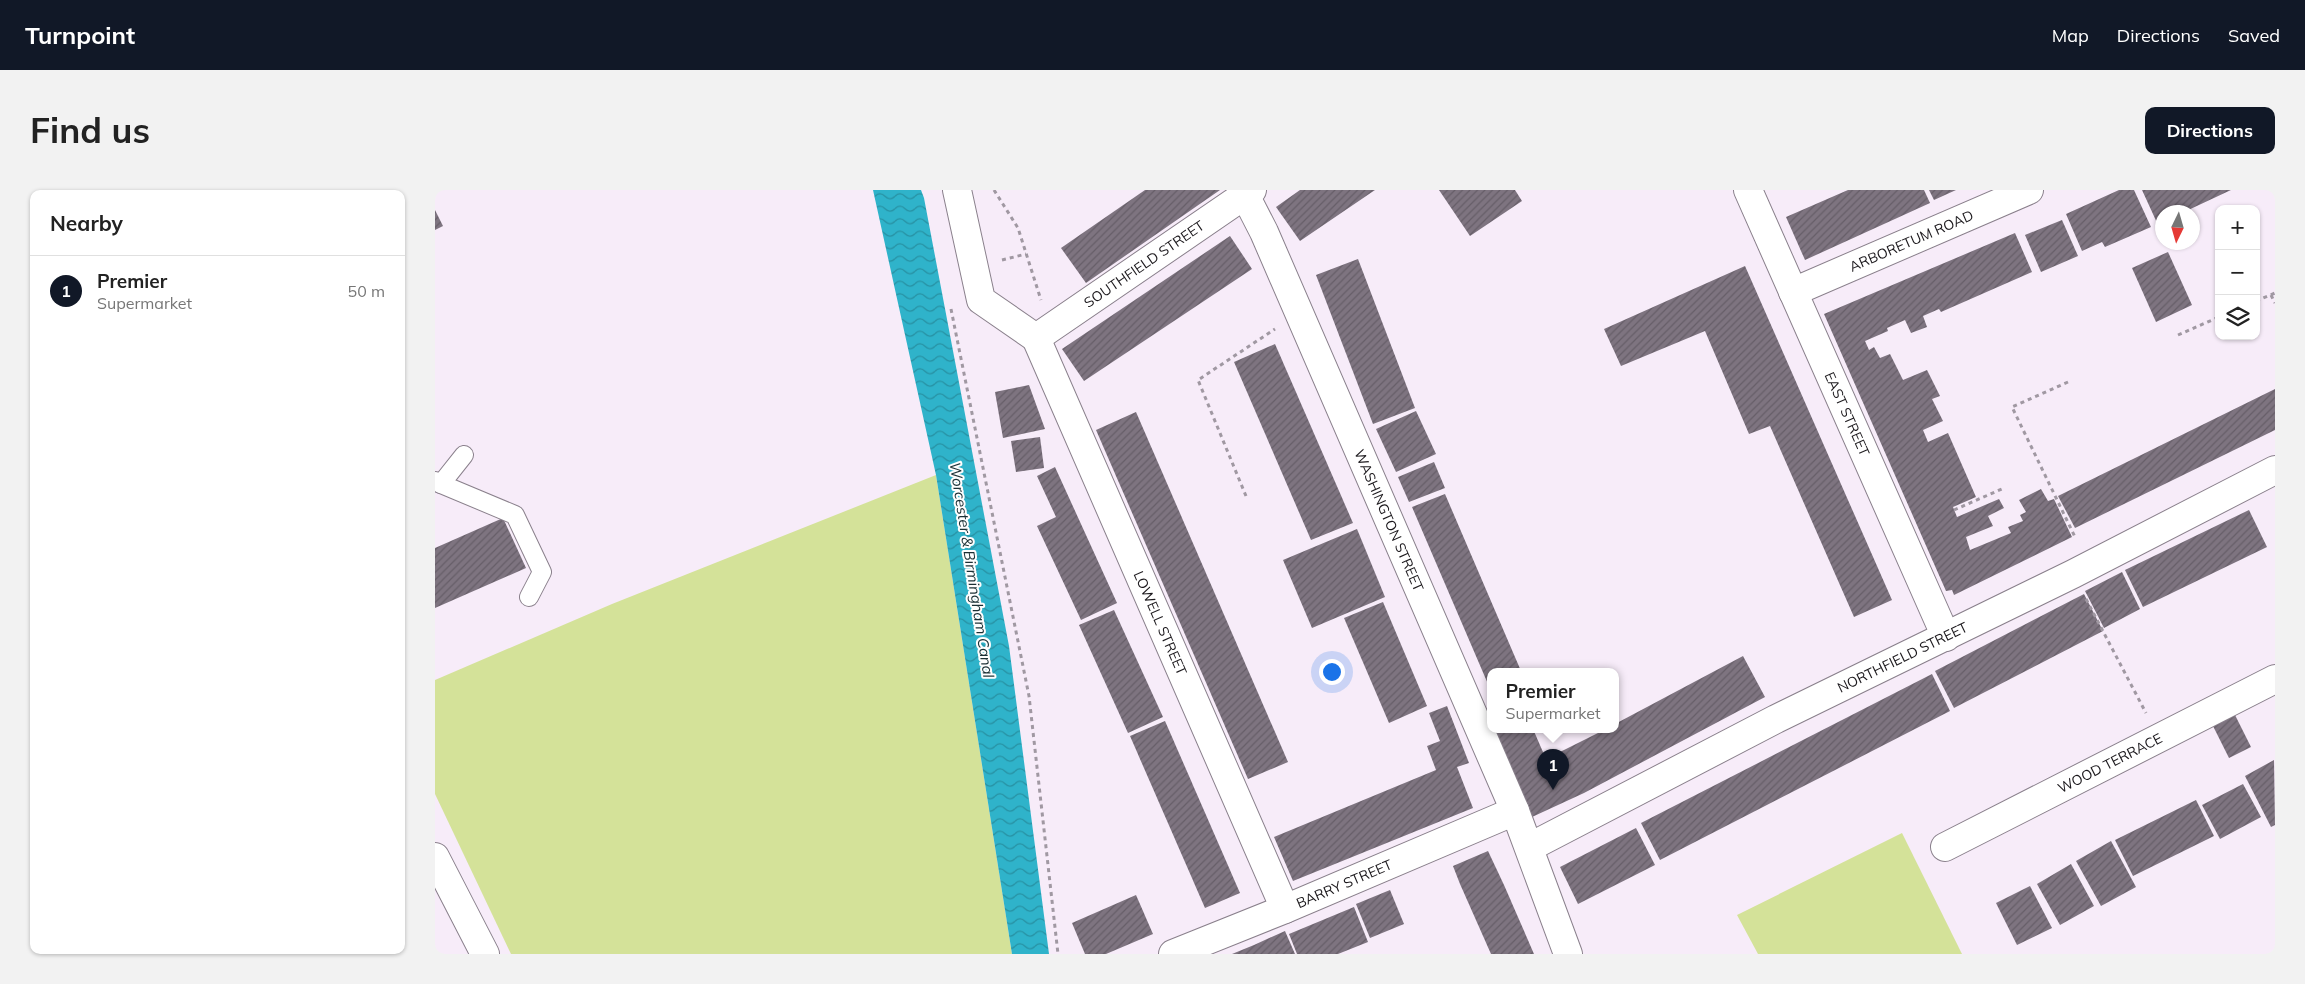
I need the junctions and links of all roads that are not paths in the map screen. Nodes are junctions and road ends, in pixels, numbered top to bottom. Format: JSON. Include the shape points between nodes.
{"nodes":[{"id":1,"x":957,"y":190,"type":"edge"},
{"id":2,"x":1748,"y":190,"type":"edge"},
{"id":3,"x":2029,"y":190,"type":"edge"},
{"id":4,"x":1249,"y":192,"type":"edge"},
{"id":5,"x":1793,"y":292,"type":"junction"},
{"id":6,"x":1043,"y":332,"type":"junction"},
{"id":7,"x":464,"y":455,"type":"dead end"},
{"id":8,"x":2275,"y":470,"type":"edge"},
{"id":9,"x":438,"y":482,"type":"edge"},
{"id":10,"x":529,"y":597,"type":"dead end"},
{"id":11,"x":1946,"y":638,"type":"junction"},
{"id":12,"x":2275,"y":679,"type":"edge"},
{"id":13,"x":1515,"y":811,"type":"junction"},
{"id":14,"x":1530,"y":847,"type":"junction"},
{"id":15,"x":1945,"y":847,"type":"dead end"},
{"id":16,"x":435,"y":857,"type":"edge"},
{"id":17,"x":1285,"y":910,"type":"junction"},
{"id":18,"x":485,"y":954,"type":"edge"},
{"id":19,"x":1173,"y":954,"type":"edge"},
{"id":20,"x":1568,"y":954,"type":"edge"}],
"edges":[{"from":1,"to":6,"type":"street","via":[[981,300]]},
{"from":2,"to":5,"type":"street","name":"EAST STREET"},
{"from":3,"to":5,"type":"street","name":"ARBORETUM ROAD"},
{"from":4,"to":6,"type":"street","name":"SOUTHFIELD STREET"},
{"from":4,"to":13,"type":"street","name":"WASHINGTON STREET"},
{"from":5,"to":11,"type":"street","name":"EAST STREET"},
{"from":6,"to":17,"type":"street","name":"LOWELL STREET"},
{"from":7,"to":9,"type":"lane"},
{"from":8,"to":11,"type":"street","name":"NORTHFIELD STREET"},
{"from":9,"to":10,"type":"lane","via":[[515,515],[542,572]]},
{"from":11,"to":14,"type":"street","name":"NORTHFIELD STREET","via":[[1776,719]]},
{"from":12,"to":15,"type":"street","name":"WOOD TERRACE"},
{"from":13,"to":14,"type":"street","name":"WASHINGTON STREET"},
{"from":13,"to":17,"type":"street","name":"BARRY STREET"},
{"from":14,"to":20,"type":"street","name":"WASHINGTON STREET"},
{"from":16,"to":18,"type":"street"},
{"from":17,"to":19,"type":"street","name":"BARRY STREET"}]}
